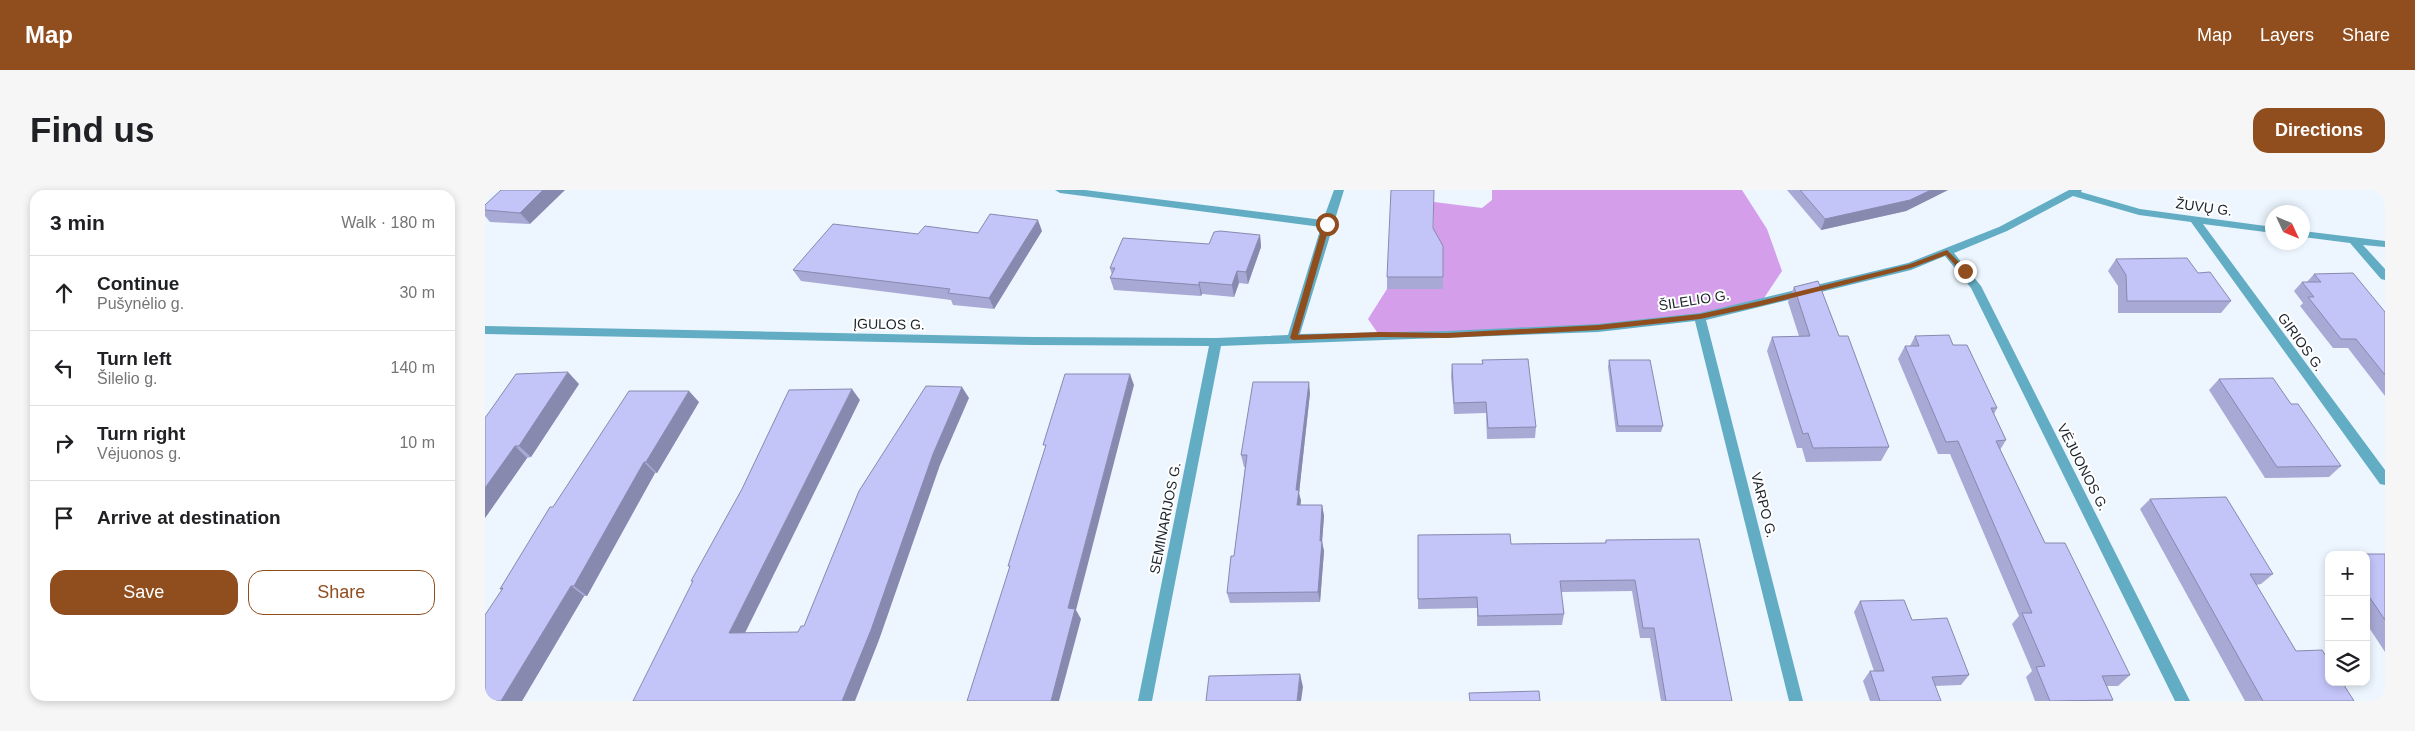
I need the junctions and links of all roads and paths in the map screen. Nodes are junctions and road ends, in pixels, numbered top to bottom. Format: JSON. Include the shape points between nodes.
{"nodes":[{"id":1,"x":1060,"y":190,"type":"edge"},
{"id":2,"x":1339,"y":190,"type":"edge"},
{"id":3,"x":2076,"y":191,"type":"edge"},
{"id":4,"x":2195,"y":220,"type":"junction"},
{"id":5,"x":1327,"y":224,"type":"junction"},
{"id":6,"x":2265,"y":229,"type":"edge"},
{"id":7,"x":2310,"y":235,"type":"edge"},
{"id":8,"x":2353,"y":240,"type":"junction"},
{"id":9,"x":2385,"y":244,"type":"edge"},
{"id":10,"x":1947,"y":252,"type":"junction"},
{"id":11,"x":2385,"y":276,"type":"edge"},
{"id":12,"x":1700,"y":317,"type":"junction"},
{"id":13,"x":485,"y":330,"type":"edge"},
{"id":14,"x":1293,"y":338,"type":"junction"},
{"id":15,"x":1216,"y":342,"type":"junction"},
{"id":16,"x":2385,"y":480,"type":"edge"},
{"id":17,"x":1145,"y":701,"type":"edge"},
{"id":18,"x":1796,"y":701,"type":"edge"},
{"id":19,"x":2183,"y":701,"type":"edge"}],
"edges":[{"from":1,"to":5,"type":"street"},
{"from":2,"to":5,"type":"street"},
{"from":3,"to":4,"type":"street","name":"ŽUVŲ G.","via":[[2139,212]]},
{"from":3,"to":10,"type":"street","name":"ŠILELIO G.","via":[[2003,229]]},
{"from":4,"to":6,"type":"street","name":"ŽUVŲ G."},
{"from":4,"to":16,"type":"street","name":"GIRIOS G."},
{"from":5,"to":14,"type":"street"},
{"from":7,"to":8,"type":"street"},
{"from":8,"to":9,"type":"street"},
{"from":8,"to":11,"type":"street"},
{"from":10,"to":12,"type":"street","name":"ŠILELIO G.","via":[[1911,266]]},
{"from":10,"to":19,"type":"street","name":"VĖJUONOS G.","via":[[1976,286]]},
{"from":12,"to":14,"type":"street","name":"ŠILELIO G.","via":[[1579,329]]},
{"from":12,"to":18,"type":"street","name":"VARPO G."},
{"from":13,"to":15,"type":"street","name":"ĮGULOS G."},
{"from":14,"to":15,"type":"street","name":"ĮGULOS G."},
{"from":15,"to":17,"type":"street","name":"SEMINARIJOS G."}]}
